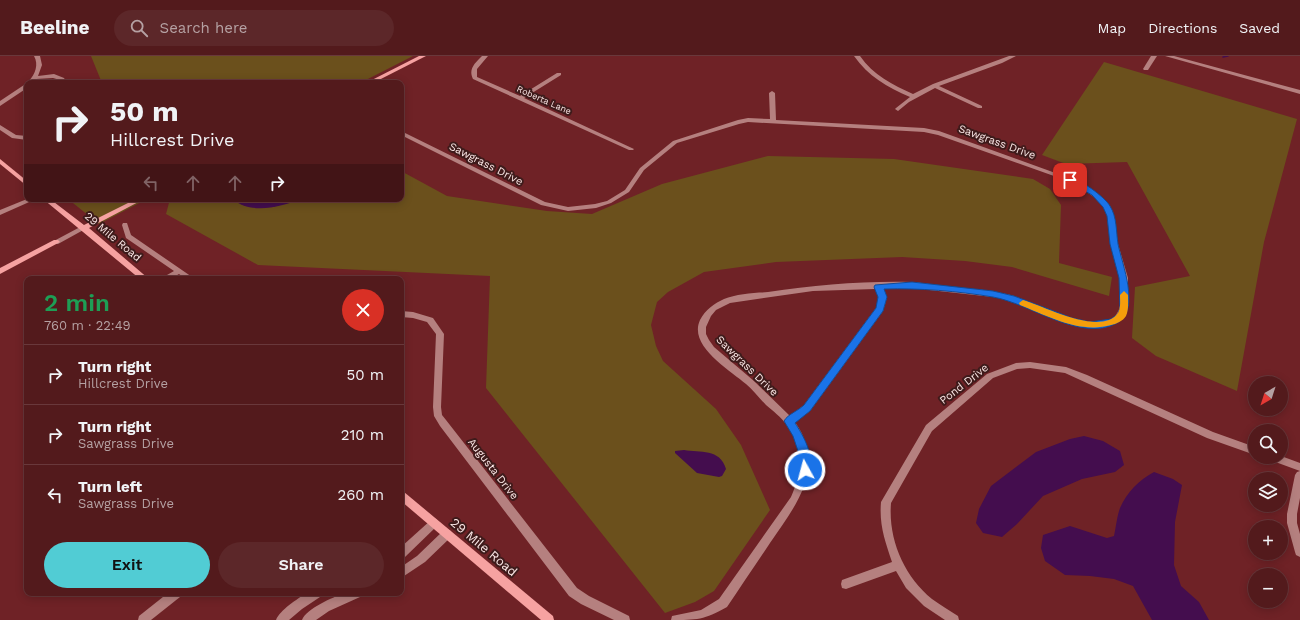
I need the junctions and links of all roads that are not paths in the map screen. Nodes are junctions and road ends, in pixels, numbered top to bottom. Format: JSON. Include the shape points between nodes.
{"nodes":[{"id":1,"x":38,"y":56,"type":"edge"},
{"id":2,"x":423,"y":56,"type":"edge"},
{"id":3,"x":484,"y":56,"type":"edge"},
{"id":4,"x":857,"y":56,"type":"edge"},
{"id":5,"x":1013,"y":56,"type":"edge"},
{"id":6,"x":1154,"y":56,"type":"edge"},
{"id":7,"x":1168,"y":56,"type":"edge"},
{"id":8,"x":1146,"y":69,"type":"dead end"},
{"id":9,"x":559,"y":74,"type":"dead end"},
{"id":10,"x":34,"y":78,"type":"joint"},
{"id":11,"x":63,"y":80,"type":"edge"},
{"id":12,"x":375,"y":80,"type":"edge"},
{"id":13,"x":935,"y":86,"type":"junction"},
{"id":14,"x":24,"y":87,"type":"edge"},
{"id":15,"x":1300,"y":92,"type":"edge"},
{"id":16,"x":772,"y":93,"type":"dead end"},
{"id":17,"x":913,"y":96,"type":"junction"},
{"id":18,"x":519,"y":99,"type":"junction"},
{"id":19,"x":0,"y":104,"type":"edge"},
{"id":20,"x":980,"y":107,"type":"dead end"},
{"id":21,"x":898,"y":109,"type":"dead end"},
{"id":22,"x":773,"y":121,"type":"junction"},
{"id":23,"x":0,"y":127,"type":"edge"},
{"id":24,"x":404,"y":134,"type":"edge"},
{"id":25,"x":24,"y":138,"type":"edge"},
{"id":26,"x":631,"y":149,"type":"dead end"},
{"id":27,"x":0,"y":161,"type":"edge"},
{"id":28,"x":24,"y":181,"type":"edge"},
{"id":29,"x":24,"y":199,"type":"edge"},
{"id":30,"x":25,"y":202,"type":"edge"},
{"id":31,"x":50,"y":202,"type":"edge"},
{"id":32,"x":134,"y":202,"type":"edge"},
{"id":33,"x":0,"y":212,"type":"edge"},
{"id":34,"x":125,"y":225,"type":"dead end"},
{"id":35,"x":84,"y":228,"type":"junction"},
{"id":36,"x":0,"y":271,"type":"edge"},
{"id":37,"x":185,"y":275,"type":"edge"},
{"id":38,"x":140,"y":276,"type":"edge"},
{"id":39,"x":878,"y":287,"type":"junction"},
{"id":40,"x":404,"y":314,"type":"edge"},
{"id":41,"x":789,"y":421,"type":"junction"},
{"id":42,"x":1248,"y":448,"type":"edge"},
{"id":43,"x":1288,"y":462,"type":"edge"},
{"id":44,"x":1300,"y":466,"type":"edge"},
{"id":45,"x":1300,"y":475,"type":"edge"},
{"id":46,"x":404,"y":498,"type":"edge"},
{"id":47,"x":434,"y":523,"type":"junction"},
{"id":48,"x":447,"y":534,"type":"junction"},
{"id":49,"x":404,"y":551,"type":"edge"},
{"id":50,"x":1300,"y":552,"type":"edge"},
{"id":51,"x":898,"y":565,"type":"junction"},
{"id":52,"x":404,"y":571,"type":"edge"},
{"id":53,"x":846,"y":584,"type":"dead end"},
{"id":54,"x":172,"y":596,"type":"edge"},
{"id":55,"x":312,"y":596,"type":"edge"},
{"id":56,"x":349,"y":596,"type":"edge"},
{"id":57,"x":143,"y":620,"type":"edge"},
{"id":58,"x":281,"y":620,"type":"edge"},
{"id":59,"x":307,"y":620,"type":"edge"},
{"id":60,"x":549,"y":620,"type":"edge"},
{"id":61,"x":625,"y":620,"type":"edge"},
{"id":62,"x":676,"y":620,"type":"edge"},
{"id":63,"x":954,"y":620,"type":"edge"}],
"edges":[{"from":1,"to":10,"type":"street","via":[[40,62]]},
{"from":2,"to":12,"type":"street"},
{"from":3,"to":18,"type":"street","name":"Roberta Lane","via":[[473,70],[475,78]]},
{"from":4,"to":17,"type":"street","via":[[876,76],[892,87]]},
{"from":5,"to":13,"type":"street"},
{"from":6,"to":8,"type":"street"},
{"from":7,"to":15,"type":"street","via":[[1258,78]]},
{"from":9,"to":18,"type":"street"},
{"from":10,"to":11,"type":"street","via":[[58,76]]},
{"from":13,"to":17,"type":"street"},
{"from":13,"to":20,"type":"street"},
{"from":14,"to":19,"type":"street"},
{"from":16,"to":22,"type":"street"},
{"from":17,"to":21,"type":"street"},
{"from":18,"to":26,"type":"street","name":"Roberta Lane"},
{"from":22,"to":24,"type":"street","name":"Sawgrass Drive","via":[[738,122],[675,142],[642,169],[632,185],[618,197],[596,206],[568,209],[543,204]]},
{"from":22,"to":39,"type":"street","name":"Sawgrass Drive","via":[[939,133],[1084,186],[1106,206],[1111,216],[1114,244],[1124,278],[1124,308],[1114,321],[1090,325],[1070,321],[1011,298],[993,294],[912,285]]},
{"from":23,"to":25,"type":"street","via":[[14,137]]},
{"from":27,"to":28,"type":"street"},
{"from":29,"to":33,"type":"street"},
{"from":30,"to":33,"type":"street"},
{"from":31,"to":35,"type":"street","name":"29 Mile Road"},
{"from":32,"to":35,"type":"street"},
{"from":34,"to":37,"type":"street","via":[[128,236]]},
{"from":35,"to":36,"type":"street"},
{"from":35,"to":38,"type":"street","name":"29 Mile Road"},
{"from":39,"to":41,"type":"street","via":[[883,297],[880,309],[807,408]]},
{"from":39,"to":41,"type":"street","name":"Sawgrass Drive","via":[[813,288],[728,300],[715,306],[707,314],[702,326],[703,336],[710,348]]},
{"from":40,"to":61,"type":"street","name":"Augusta Drive","via":[[430,320],[440,334],[437,407],[440,420],[573,592]]},
{"from":41,"to":62,"type":"street","name":"Sawgrass Drive","via":[[804,454],[805,470],[801,487],[794,500],[723,603],[697,617]]},
{"from":42,"to":51,"type":"street","name":"Pond Drive","via":[[1066,370],[1030,365],[1002,370],[990,376],[929,428],[886,502],[887,532]]},
{"from":43,"to":44,"type":"street"},
{"from":45,"to":50,"type":"street","via":[[1292,523]]},
{"from":46,"to":47,"type":"street","name":"29 Mile Road"},
{"from":47,"to":48,"type":"street","name":"29 Mile Road"},
{"from":47,"to":49,"type":"street"},
{"from":48,"to":52,"type":"street","via":[[421,559]]},
{"from":48,"to":60,"type":"street","name":"29 Mile Road"},
{"from":51,"to":53,"type":"street"},
{"from":51,"to":63,"type":"street","name":"Pond Drive","via":[[910,584],[928,602]]},
{"from":54,"to":57,"type":"street"},
{"from":55,"to":58,"type":"street"},
{"from":56,"to":59,"type":"street","via":[[325,607]]}]}
